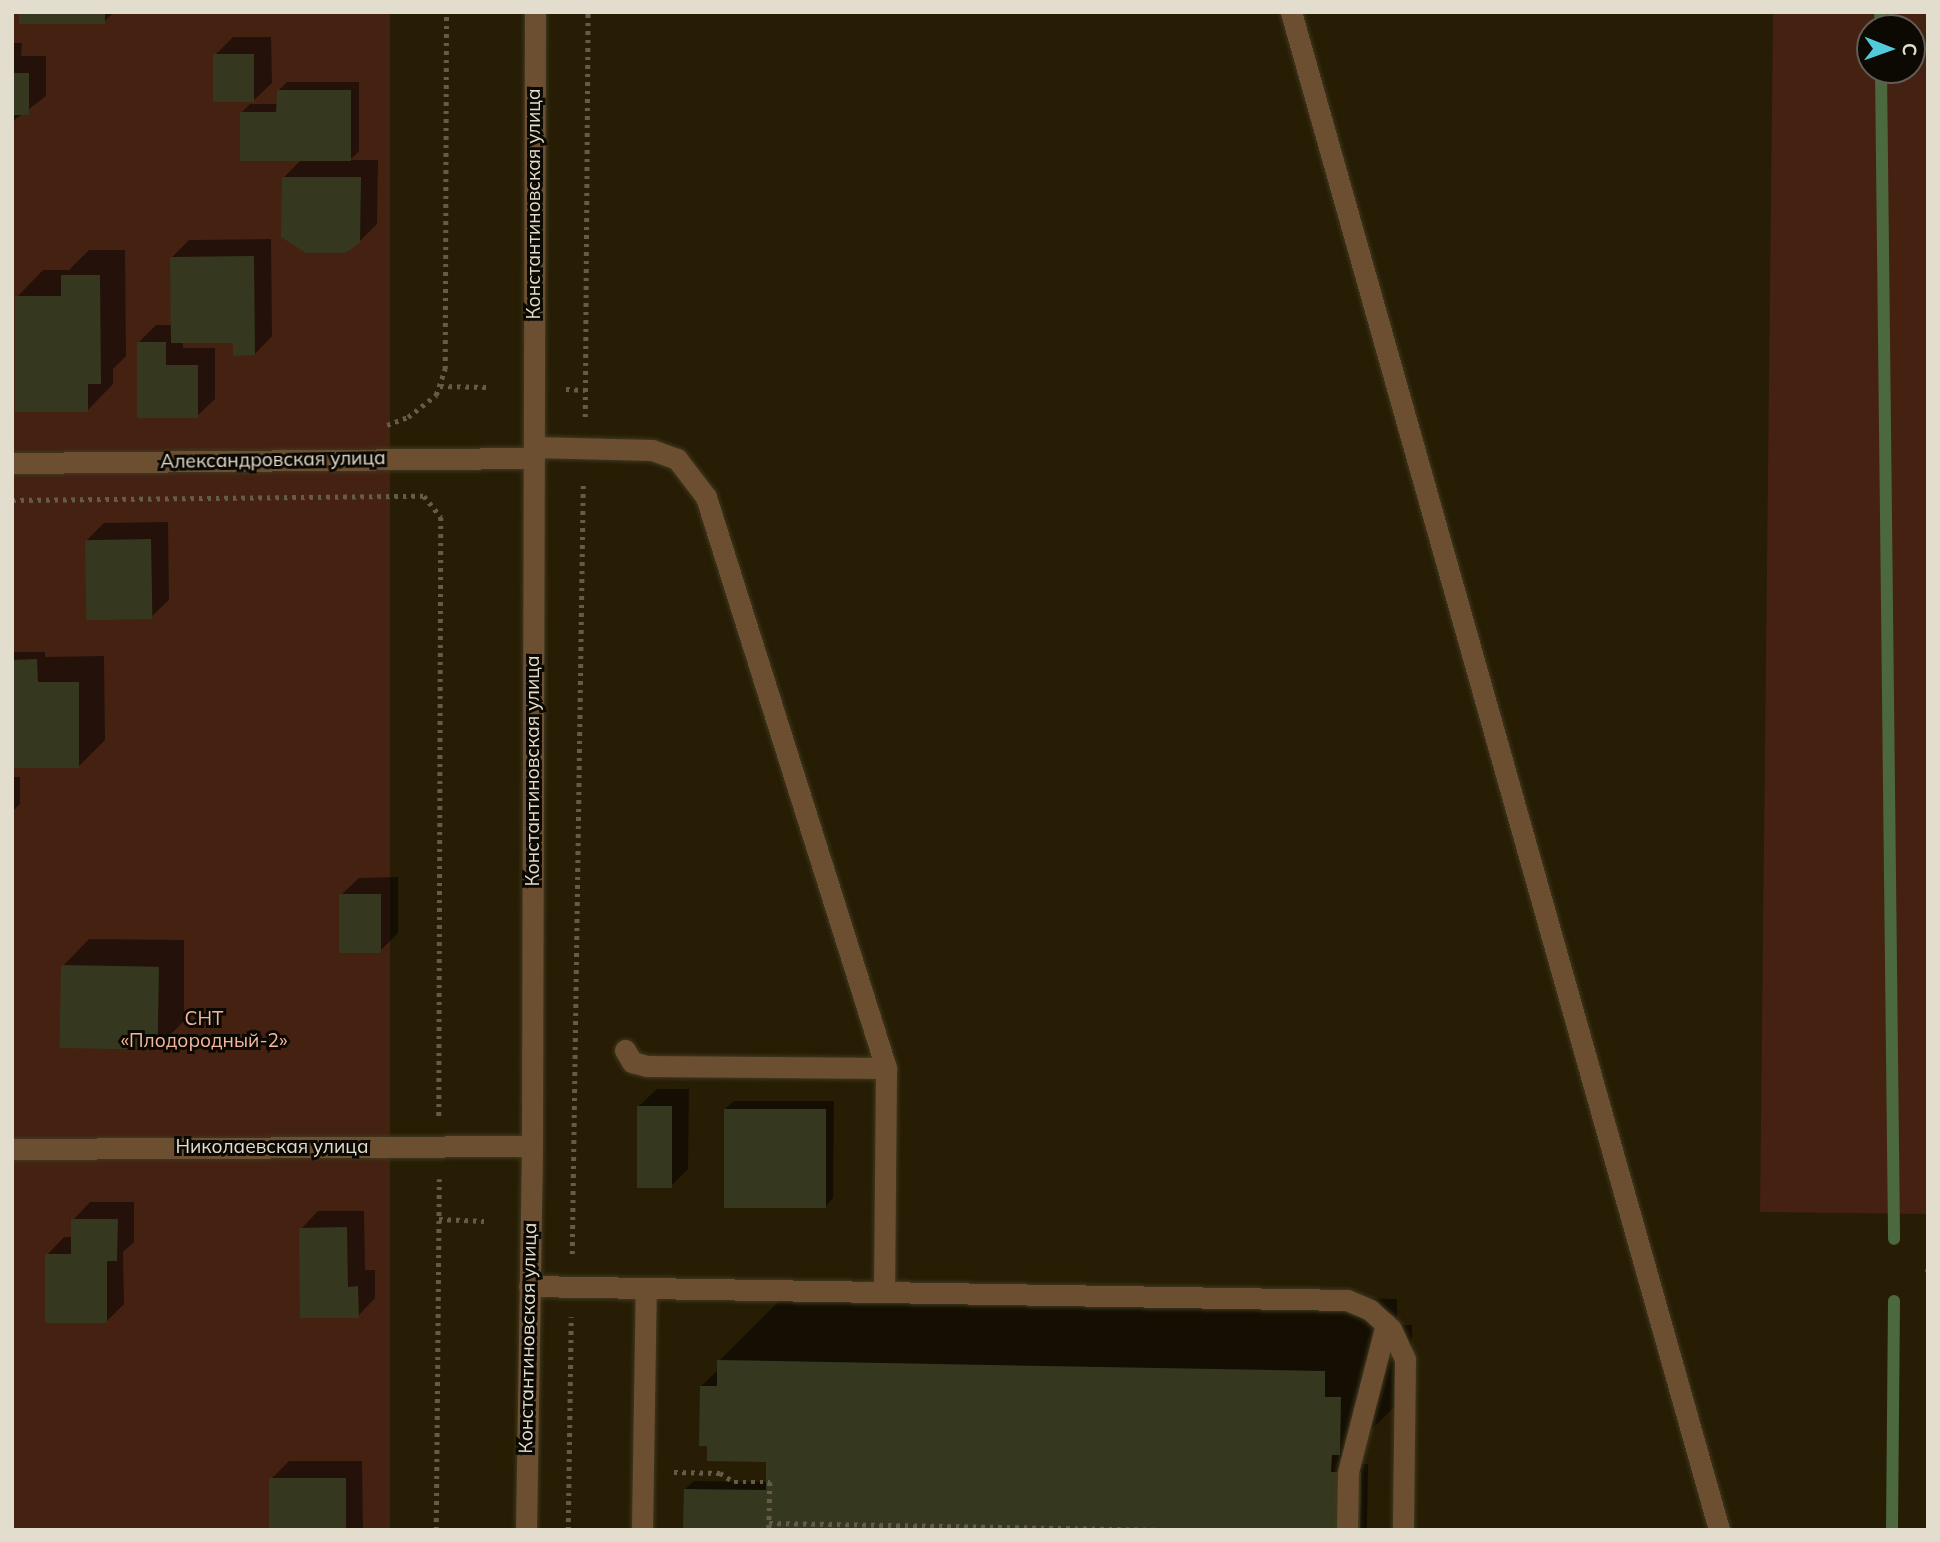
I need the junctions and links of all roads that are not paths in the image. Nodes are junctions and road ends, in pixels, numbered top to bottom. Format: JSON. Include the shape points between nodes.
{"nodes":[{"id":1,"x":535,"y":12,"type":"edge"},
{"id":2,"x":1291,"y":12,"type":"edge"},
{"id":3,"x":534,"y":452,"type":"junction"},
{"id":4,"x":12,"y":463,"type":"edge"},
{"id":5,"x":625,"y":1050,"type":"dead end"},
{"id":6,"x":886,"y":1068,"type":"junction"},
{"id":7,"x":532,"y":1146,"type":"junction"},
{"id":8,"x":12,"y":1149,"type":"edge"},
{"id":9,"x":529,"y":1286,"type":"junction"},
{"id":10,"x":646,"y":1288,"type":"junction"},
{"id":11,"x":884,"y":1292,"type":"junction"},
{"id":12,"x":1386,"y":1324,"type":"junction"},
{"id":13,"x":526,"y":1530,"type":"edge"},
{"id":14,"x":642,"y":1530,"type":"edge"},
{"id":15,"x":1347,"y":1530,"type":"edge"},
{"id":16,"x":1403,"y":1530,"type":"edge"},
{"id":17,"x":1719,"y":1530,"type":"edge"}],
"edges":[{"from":1,"to":3,"type":"street","name":"Константиновская улица"},
{"from":2,"to":17,"type":"street"},
{"from":3,"to":4,"type":"street","name":"Александровская улица"},
{"from":3,"to":6,"type":"street","name":"Александровская улица","via":[[652,450],[677,459],[694,476],[706,498]]},
{"from":3,"to":7,"type":"street","name":"Константиновская улица"},
{"from":5,"to":6,"type":"street","via":[[632,1062],[647,1066]]},
{"from":6,"to":11,"type":"street","name":"Александровская улица"},
{"from":7,"to":8,"type":"street","name":"Николаевская улица"},
{"from":7,"to":9,"type":"street","name":"Константиновская улица"},
{"from":9,"to":10,"type":"street"},
{"from":9,"to":13,"type":"street","name":"Константиновская улица"},
{"from":10,"to":11,"type":"street"},
{"from":10,"to":14,"type":"street"},
{"from":11,"to":12,"type":"street","via":[[1347,1300],[1370,1310]]},
{"from":12,"to":15,"type":"street","via":[[1348,1472]]},
{"from":12,"to":16,"type":"street","via":[[1405,1359]]}]}
